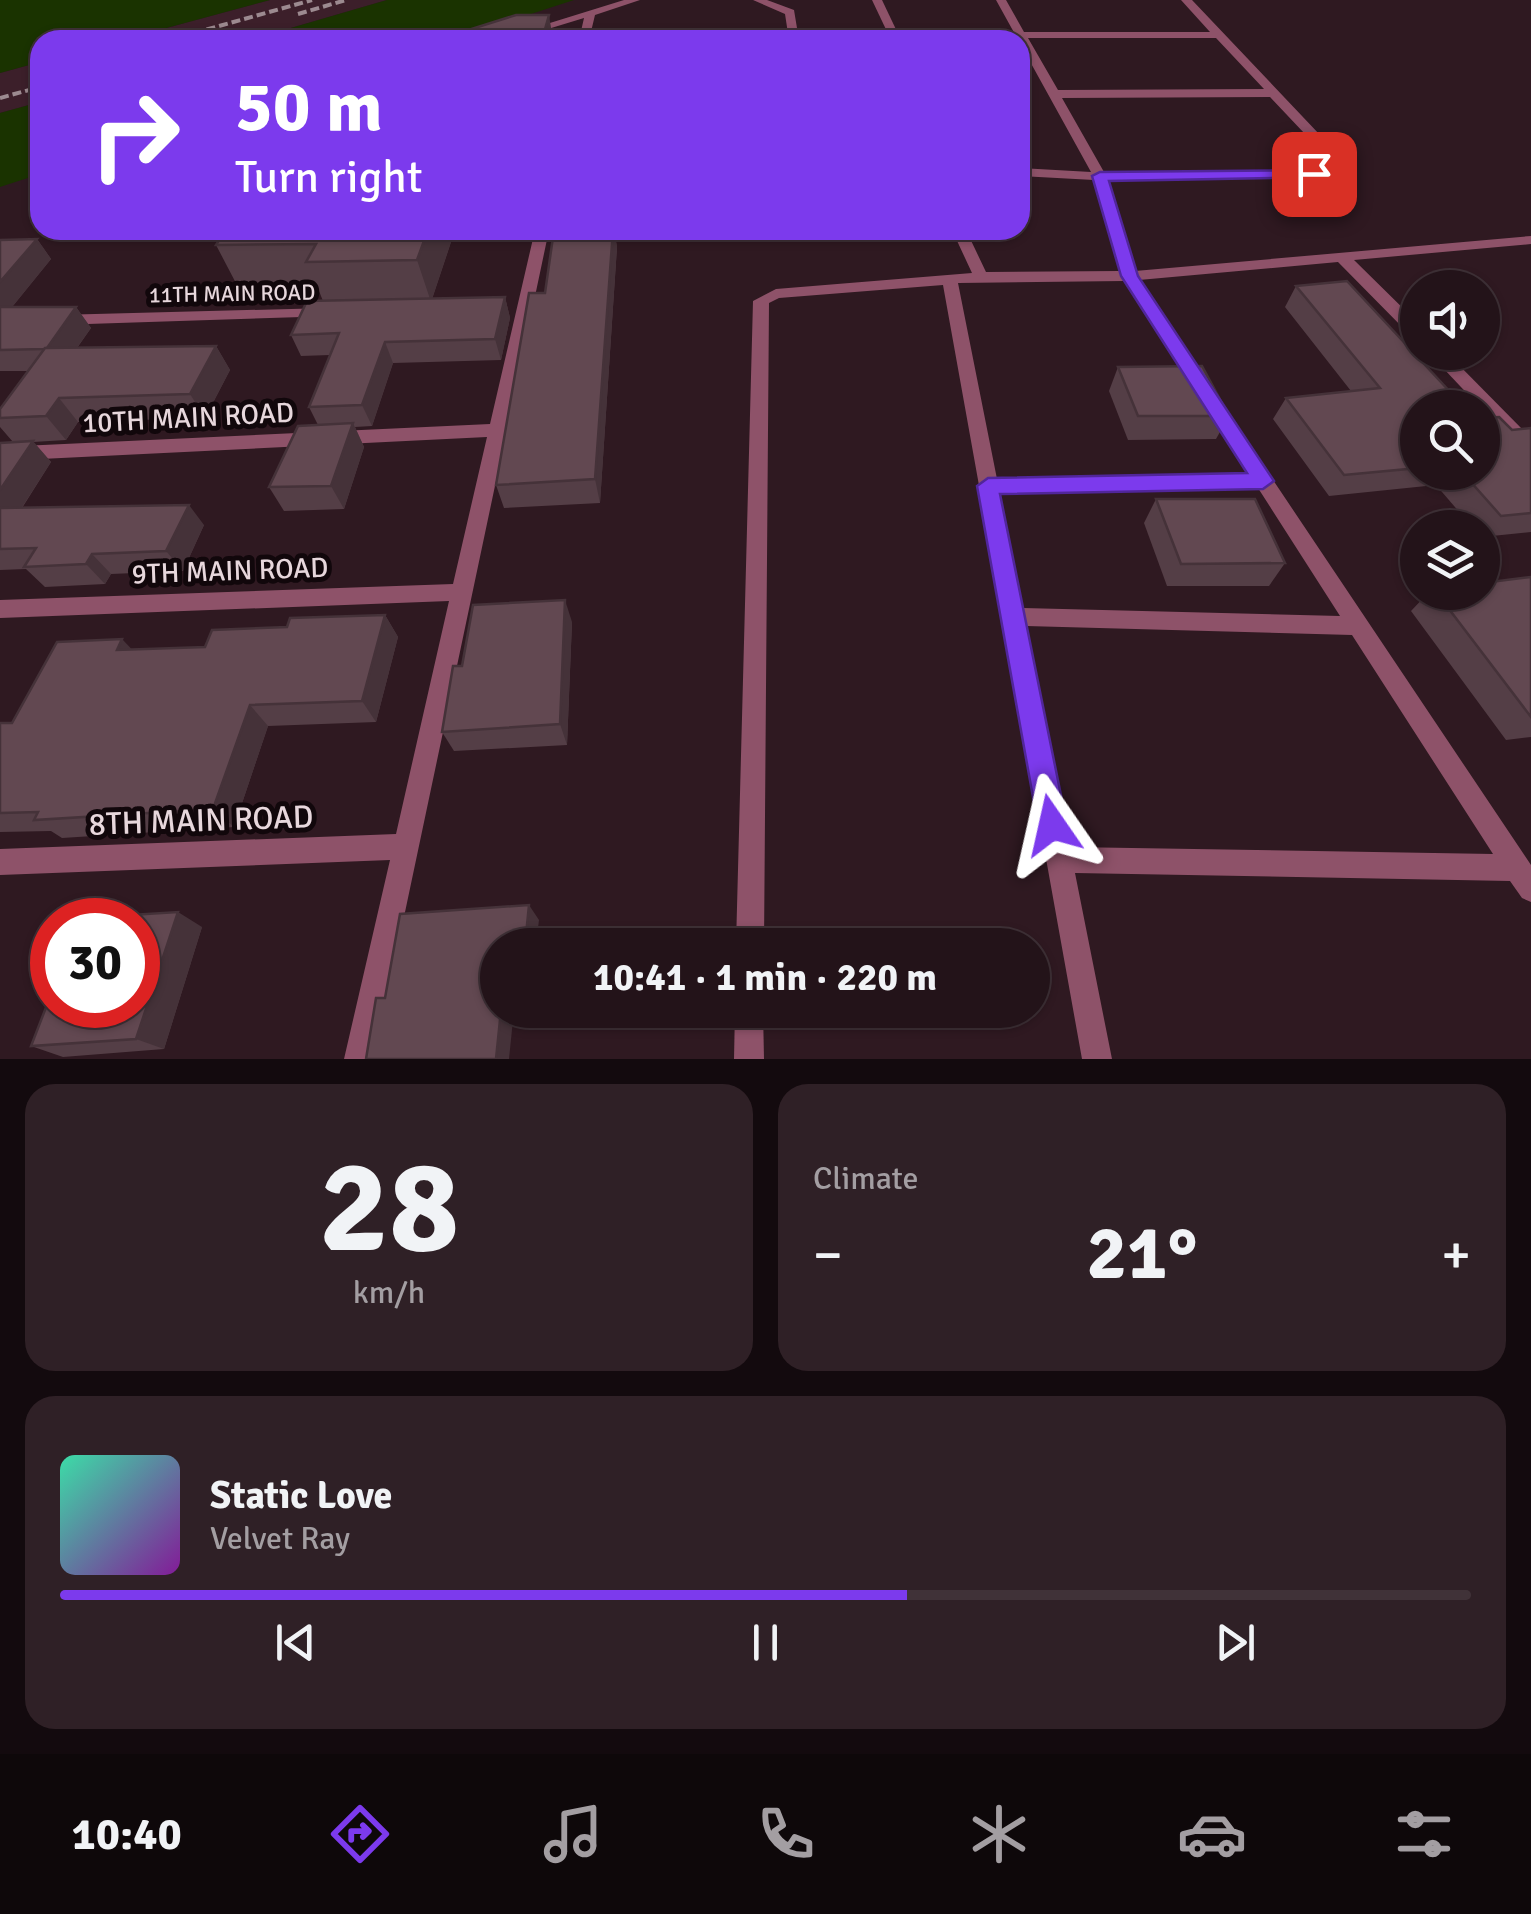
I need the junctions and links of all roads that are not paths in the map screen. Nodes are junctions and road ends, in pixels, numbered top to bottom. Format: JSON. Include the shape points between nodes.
{"nodes":[{"id":1,"x":635,"y":0,"type":"edge"},
{"id":2,"x":758,"y":0,"type":"edge"},
{"id":3,"x":877,"y":0,"type":"edge"},
{"id":4,"x":1001,"y":0,"type":"edge"},
{"id":5,"x":1186,"y":0,"type":"edge"},
{"id":6,"x":590,"y":15,"type":"junction"},
{"id":7,"x":536,"y":30,"type":"edge"},
{"id":8,"x":586,"y":30,"type":"edge"},
{"id":9,"x":793,"y":30,"type":"edge"},
{"id":10,"x":891,"y":30,"type":"edge"},
{"id":11,"x":1019,"y":30,"type":"edge"},
{"id":12,"x":1030,"y":35,"type":"edge"},
{"id":13,"x":1219,"y":35,"type":"junction"},
{"id":14,"x":1030,"y":48,"type":"edge"},
{"id":15,"x":1274,"y":93,"type":"junction"},
{"id":16,"x":1058,"y":94,"type":"junction"},
{"id":17,"x":1030,"y":172,"type":"edge"},
{"id":18,"x":1100,"y":176,"type":"junction"},
{"id":19,"x":539,"y":240,"type":"edge"},
{"id":20,"x":964,"y":240,"type":"edge"},
{"id":21,"x":1531,"y":240,"type":"edge"},
{"id":22,"x":1342,"y":257,"type":"junction"},
{"id":23,"x":1129,"y":276,"type":"junction"},
{"id":24,"x":981,"y":277,"type":"junction"},
{"id":25,"x":950,"y":280,"type":"junction"},
{"id":26,"x":350,"y":313,"type":"edge"},
{"id":27,"x":1400,"y":315,"type":"edge"},
{"id":28,"x":39,"y":320,"type":"edge"},
{"id":29,"x":1454,"y":370,"type":"edge"},
{"id":30,"x":498,"y":430,"type":"junction"},
{"id":31,"x":1531,"y":449,"type":"edge"},
{"id":32,"x":0,"y":454,"type":"edge"},
{"id":33,"x":1263,"y":481,"type":"junction"},
{"id":34,"x":988,"y":486,"type":"junction"},
{"id":35,"x":462,"y":592,"type":"junction"},
{"id":36,"x":0,"y":608,"type":"edge"},
{"id":37,"x":1012,"y":617,"type":"junction"},
{"id":38,"x":1359,"y":626,"type":"junction"},
{"id":39,"x":405,"y":847,"type":"junction"},
{"id":40,"x":1059,"y":860,"type":"junction"},
{"id":41,"x":0,"y":862,"type":"edge"},
{"id":42,"x":1524,"y":878,"type":"edge"},
{"id":43,"x":750,"y":928,"type":"edge"},
{"id":44,"x":749,"y":1028,"type":"edge"},
{"id":45,"x":358,"y":1059,"type":"edge"},
{"id":46,"x":748,"y":1059,"type":"edge"},
{"id":47,"x":1097,"y":1059,"type":"edge"}],
"edges":[{"from":1,"to":6,"type":"street"},
{"from":2,"to":9,"type":"street","via":[[790,12]]},
{"from":3,"to":10,"type":"street"},
{"from":4,"to":11,"type":"street"},
{"from":5,"to":13,"type":"street"},
{"from":6,"to":7,"type":"street"},
{"from":6,"to":8,"type":"street"},
{"from":12,"to":13,"type":"street"},
{"from":13,"to":15,"type":"street"},
{"from":14,"to":16,"type":"street"},
{"from":15,"to":16,"type":"street"},
{"from":15,"to":18,"type":"street","via":[[1350,174]]},
{"from":16,"to":18,"type":"street"},
{"from":17,"to":18,"type":"street"},
{"from":18,"to":23,"type":"street"},
{"from":19,"to":30,"type":"street","via":[[515,309]]},
{"from":20,"to":24,"type":"street"},
{"from":21,"to":22,"type":"street"},
{"from":22,"to":23,"type":"street"},
{"from":22,"to":27,"type":"street"},
{"from":23,"to":24,"type":"street"},
{"from":23,"to":33,"type":"street"},
{"from":24,"to":25,"type":"street"},
{"from":25,"to":34,"type":"street"},
{"from":25,"to":43,"type":"street","via":[[776,294],[757,311]]},
{"from":26,"to":28,"type":"street","name":"11TH MAIN ROAD"},
{"from":29,"to":31,"type":"street"},
{"from":30,"to":32,"type":"street","name":"10TH MAIN ROAD"},
{"from":30,"to":35,"type":"street"},
{"from":33,"to":34,"type":"street"},
{"from":33,"to":38,"type":"street"},
{"from":34,"to":37,"type":"street"},
{"from":35,"to":36,"type":"street","name":"9TH MAIN ROAD"},
{"from":35,"to":39,"type":"street"},
{"from":37,"to":38,"type":"street"},
{"from":37,"to":40,"type":"street"},
{"from":38,"to":42,"type":"street"},
{"from":39,"to":41,"type":"street","name":"8TH MAIN ROAD"},
{"from":39,"to":45,"type":"street"},
{"from":40,"to":42,"type":"street"},
{"from":40,"to":47,"type":"street"},
{"from":44,"to":46,"type":"street"}]}
